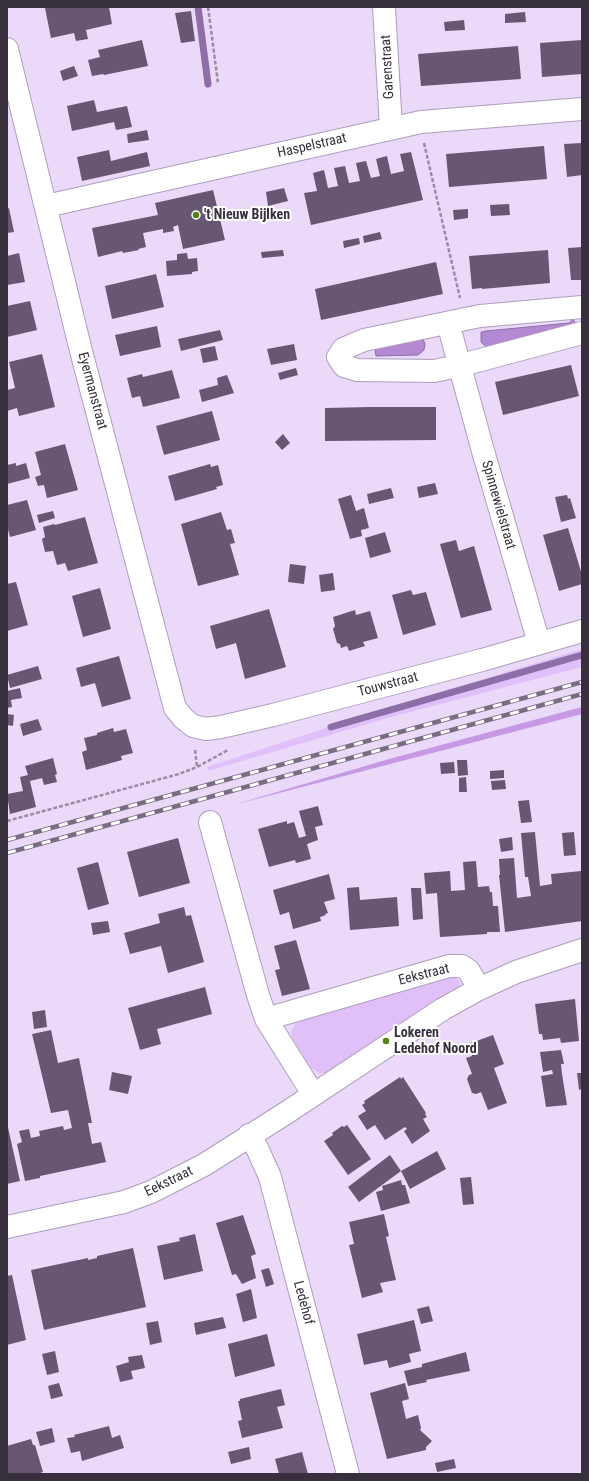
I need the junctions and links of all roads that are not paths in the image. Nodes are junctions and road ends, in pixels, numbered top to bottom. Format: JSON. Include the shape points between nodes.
{"nodes":[{"id":1,"x":384,"y":7,"type":"edge"},
{"id":2,"x":7,"y":49,"type":"edge"},
{"id":3,"x":582,"y":109,"type":"edge"},
{"id":4,"x":391,"y":128,"type":"junction"},
{"id":5,"x":46,"y":206,"type":"junction"},
{"id":6,"x":582,"y":307,"type":"edge"},
{"id":7,"x":456,"y":321,"type":"junction"},
{"id":8,"x":582,"y":333,"type":"edge"},
{"id":9,"x":458,"y":366,"type":"junction"},
{"id":10,"x":582,"y":631,"type":"edge"},
{"id":11,"x":539,"y":643,"type":"junction"},
{"id":12,"x":193,"y":726,"type":"joint"},
{"id":13,"x":210,"y":822,"type":"dead end"},
{"id":14,"x":582,"y":950,"type":"edge"},
{"id":15,"x":479,"y":989,"type":"junction"},
{"id":16,"x":266,"y":1019,"type":"junction"},
{"id":17,"x":313,"y":1094,"type":"junction"},
{"id":18,"x":249,"y":1135,"type":"junction"},
{"id":19,"x":7,"y":1227,"type":"edge"},
{"id":20,"x":348,"y":1474,"type":"edge"}],
"edges":[{"from":1,"to":4,"type":"street","name":"Garenstraat"},
{"from":2,"to":5,"type":"street","name":"Eyermanstraat"},
{"from":3,"to":4,"type":"street","name":"Haspelstraat","via":[[421,122]]},
{"from":4,"to":5,"type":"street","name":"Haspelstraat"},
{"from":5,"to":12,"type":"street","name":"Eyermanstraat","via":[[80,347],[175,708]]},
{"from":6,"to":7,"type":"street","via":[[480,316]]},
{"from":7,"to":9,"type":"street","name":"Spinnewielstraat"},
{"from":7,"to":9,"type":"street","via":[[364,340],[343,349],[338,357],[344,366],[357,370],[434,371]]},
{"from":8,"to":9,"type":"street"},
{"from":9,"to":11,"type":"street","name":"Spinnewielstraat"},
{"from":10,"to":11,"type":"street","name":"Touwstraat"},
{"from":11,"to":12,"type":"street","name":"Touwstraat","via":[[266,716],[206,729]]},
{"from":13,"to":16,"type":"street"},
{"from":14,"to":15,"type":"street","name":"Eekstraat","via":[[516,972]]},
{"from":15,"to":16,"type":"street","name":"Eekstraat","via":[[469,971],[462,966],[449,966]]},
{"from":15,"to":17,"type":"street","name":"Eekstraat","via":[[443,1009]]},
{"from":16,"to":17,"type":"street"},
{"from":17,"to":18,"type":"street","name":"Eekstraat","via":[[286,1114]]},
{"from":18,"to":19,"type":"street","name":"Eekstraat","via":[[204,1165],[131,1200]]},
{"from":18,"to":20,"type":"street","name":"Ledehof","via":[[270,1177]]}]}
